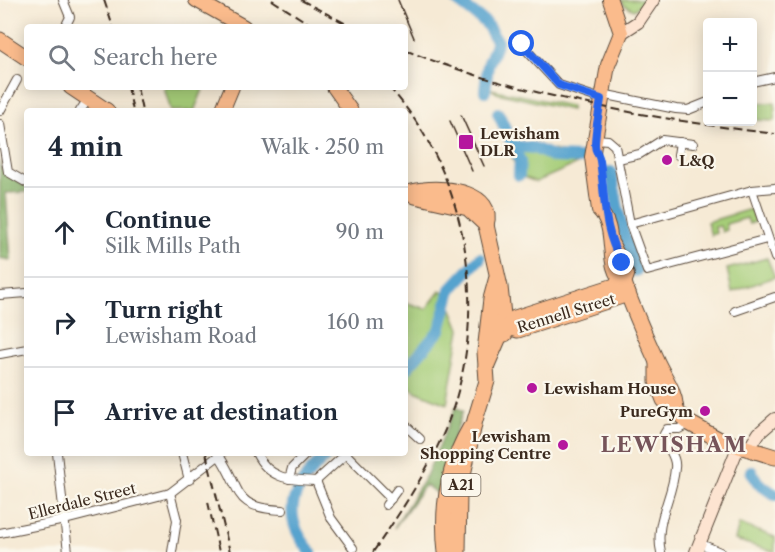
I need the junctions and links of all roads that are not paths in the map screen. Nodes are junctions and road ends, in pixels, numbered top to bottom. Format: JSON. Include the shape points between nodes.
{"nodes":[{"id":1,"x":63,"y":0,"type":"edge"},
{"id":2,"x":196,"y":0,"type":"edge"},
{"id":3,"x":610,"y":0,"type":"edge"},
{"id":4,"x":653,"y":0,"type":"edge"},
{"id":5,"x":66,"y":24,"type":"edge"},
{"id":6,"x":239,"y":24,"type":"edge"},
{"id":7,"x":621,"y":33,"type":"junction"},
{"id":8,"x":0,"y":40,"type":"edge"},
{"id":9,"x":517,"y":40,"type":"dead end"},
{"id":10,"x":24,"y":56,"type":"edge"},
{"id":11,"x":775,"y":77,"type":"edge"},
{"id":12,"x":17,"y":80,"type":"dead end"},
{"id":13,"x":757,"y":81,"type":"edge"},
{"id":14,"x":73,"y":90,"type":"edge"},
{"id":15,"x":231,"y":90,"type":"edge"},
{"id":16,"x":336,"y":90,"type":"edge"},
{"id":17,"x":602,"y":97,"type":"junction"},
{"id":18,"x":703,"y":104,"type":"edge"},
{"id":19,"x":84,"y":105,"type":"edge"},
{"id":20,"x":223,"y":108,"type":"edge"},
{"id":21,"x":349,"y":108,"type":"edge"},
{"id":22,"x":0,"y":111,"type":"edge"},
{"id":23,"x":0,"y":124,"type":"edge"},
{"id":24,"x":680,"y":142,"type":"junction"},
{"id":25,"x":693,"y":144,"type":"dead end"},
{"id":26,"x":595,"y":145,"type":"junction"},
{"id":27,"x":678,"y":155,"type":"dead end"},
{"id":28,"x":618,"y":159,"type":"junction"},
{"id":29,"x":24,"y":181,"type":"edge"},
{"id":30,"x":775,"y":188,"type":"edge"},
{"id":31,"x":752,"y":190,"type":"junction"},
{"id":32,"x":408,"y":193,"type":"edge"},
{"id":33,"x":630,"y":224,"type":"junction"},
{"id":34,"x":767,"y":239,"type":"junction"},
{"id":35,"x":775,"y":258,"type":"edge"},
{"id":36,"x":626,"y":288,"type":"junction"},
{"id":37,"x":24,"y":293,"type":"edge"},
{"id":38,"x":498,"y":294,"type":"junction"},
{"id":39,"x":0,"y":295,"type":"edge"},
{"id":40,"x":775,"y":297,"type":"edge"},
{"id":41,"x":735,"y":311,"type":"dead end"},
{"id":42,"x":527,"y":314,"type":"junction"},
{"id":43,"x":504,"y":328,"type":"junction"},
{"id":44,"x":24,"y":350,"type":"edge"},
{"id":45,"x":0,"y":354,"type":"edge"},
{"id":46,"x":486,"y":374,"type":"junction"},
{"id":47,"x":775,"y":419,"type":"edge"},
{"id":48,"x":475,"y":420,"type":"junction"},
{"id":49,"x":689,"y":423,"type":"junction"},
{"id":50,"x":408,"y":428,"type":"edge"},
{"id":51,"x":420,"y":439,"type":"dead end"},
{"id":52,"x":744,"y":446,"type":"junction"},
{"id":53,"x":57,"y":456,"type":"edge"},
{"id":54,"x":183,"y":456,"type":"edge"},
{"id":55,"x":220,"y":456,"type":"edge"},
{"id":56,"x":221,"y":456,"type":"edge"},
{"id":57,"x":258,"y":456,"type":"edge"},
{"id":58,"x":305,"y":456,"type":"edge"},
{"id":59,"x":342,"y":456,"type":"edge"},
{"id":60,"x":349,"y":456,"type":"edge"},
{"id":61,"x":775,"y":457,"type":"edge"},
{"id":62,"x":289,"y":479,"type":"junction"},
{"id":63,"x":189,"y":480,"type":"junction"},
{"id":64,"x":310,"y":481,"type":"junction"},
{"id":65,"x":396,"y":490,"type":"dead end"},
{"id":66,"x":170,"y":493,"type":"junction"},
{"id":67,"x":283,"y":510,"type":"dead end"},
{"id":68,"x":65,"y":520,"type":"junction"},
{"id":69,"x":0,"y":533,"type":"edge"},
{"id":70,"x":354,"y":548,"type":"edge"},
{"id":71,"x":698,"y":548,"type":"edge"},
{"id":72,"x":68,"y":552,"type":"edge"},
{"id":73,"x":172,"y":552,"type":"edge"},
{"id":74,"x":446,"y":552,"type":"edge"},
{"id":75,"x":458,"y":552,"type":"edge"},
{"id":76,"x":661,"y":552,"type":"edge"},
{"id":77,"x":720,"y":552,"type":"edge"}],
"edges":[{"from":1,"to":5,"type":"street","via":[[70,17]]},
{"from":2,"to":6,"type":"main road"},
{"from":3,"to":7,"type":"main road"},
{"from":4,"to":7,"type":"street","via":[[638,22]]},
{"from":7,"to":17,"type":"main road","via":[[613,48]]},
{"from":8,"to":10,"type":"highway"},
{"from":9,"to":17,"type":"street","via":[[559,85]]},
{"from":11,"to":13,"type":"street"},
{"from":12,"to":22,"type":"street"},
{"from":14,"to":19,"type":"highway"},
{"from":15,"to":20,"type":"main road"},
{"from":16,"to":21,"type":"main road"},
{"from":17,"to":18,"type":"street","via":[[688,110]]},
{"from":17,"to":26,"type":"main road"},
{"from":23,"to":29,"type":"street","via":[[8,172]]},
{"from":24,"to":25,"type":"street"},
{"from":24,"to":27,"type":"street"},
{"from":24,"to":28,"type":"street","via":[[662,140],[640,154]]},
{"from":26,"to":28,"type":"street","via":[[608,140],[614,144]]},
{"from":26,"to":36,"type":"main road","via":[[607,210],[604,215],[627,275]]},
{"from":28,"to":33,"type":"street"},
{"from":30,"to":31,"type":"street"},
{"from":31,"to":33,"type":"street"},
{"from":31,"to":34,"type":"street"},
{"from":32,"to":38,"type":"highway","name":"Rennell Street","via":[[429,190],[472,196],[481,201],[489,216],[486,225]]},
{"from":33,"to":34,"type":"street","via":[[647,271]]},
{"from":34,"to":35,"type":"street"},
{"from":36,"to":42,"type":"highway","name":"Rennell Street"},
{"from":36,"to":43,"type":"highway","name":"Rennell Street","via":[[524,329]]},
{"from":36,"to":49,"type":"highway","via":[[657,363],[668,379],[676,409]]},
{"from":37,"to":39,"type":"street"},
{"from":38,"to":42,"type":"highway","name":"Rennell Street"},
{"from":38,"to":43,"type":"highway","name":"Rennell Street","via":[[496,324]]},
{"from":38,"to":46,"type":"highway","number":"A21"},
{"from":40,"to":41,"type":"street"},
{"from":42,"to":43,"type":"highway","name":"Rennell Street"},
{"from":43,"to":46,"type":"highway","number":"A21"},
{"from":44,"to":45,"type":"street"},
{"from":46,"to":48,"type":"highway","number":"A21"},
{"from":47,"to":52,"type":"street"},
{"from":48,"to":74,"type":"highway","number":"A21","via":[[460,444],[449,479]]},
{"from":48,"to":75,"type":"highway","number":"A21","via":[[457,509]]},
{"from":49,"to":52,"type":"highway","via":[[720,440]]},
{"from":49,"to":76,"type":"street","via":[[679,429],[667,429],[664,434],[675,468],[661,517]]},
{"from":50,"to":51,"type":"street"},
{"from":52,"to":61,"type":"highway"},
{"from":52,"to":71,"type":"street"},
{"from":53,"to":68,"type":"street"},
{"from":54,"to":63,"type":"street"},
{"from":55,"to":63,"type":"street","name":"Ellerdale Street"},
{"from":56,"to":67,"type":"street","via":[[242,498],[252,506]]},
{"from":57,"to":62,"type":"street","via":[[268,472]]},
{"from":58,"to":62,"type":"street","via":[[292,468]]},
{"from":59,"to":64,"type":"street"},
{"from":60,"to":65,"type":"street","via":[[388,502]]},
{"from":62,"to":64,"type":"street"},
{"from":63,"to":66,"type":"street","name":"Ellerdale Street"},
{"from":64,"to":70,"type":"street"},
{"from":66,"to":68,"type":"street","name":"Ellerdale Street"},
{"from":66,"to":73,"type":"street","via":[[177,520]]},
{"from":68,"to":69,"type":"street","name":"Ellerdale Street"},
{"from":68,"to":72,"type":"street"},
{"from":71,"to":77,"type":"street"}]}
